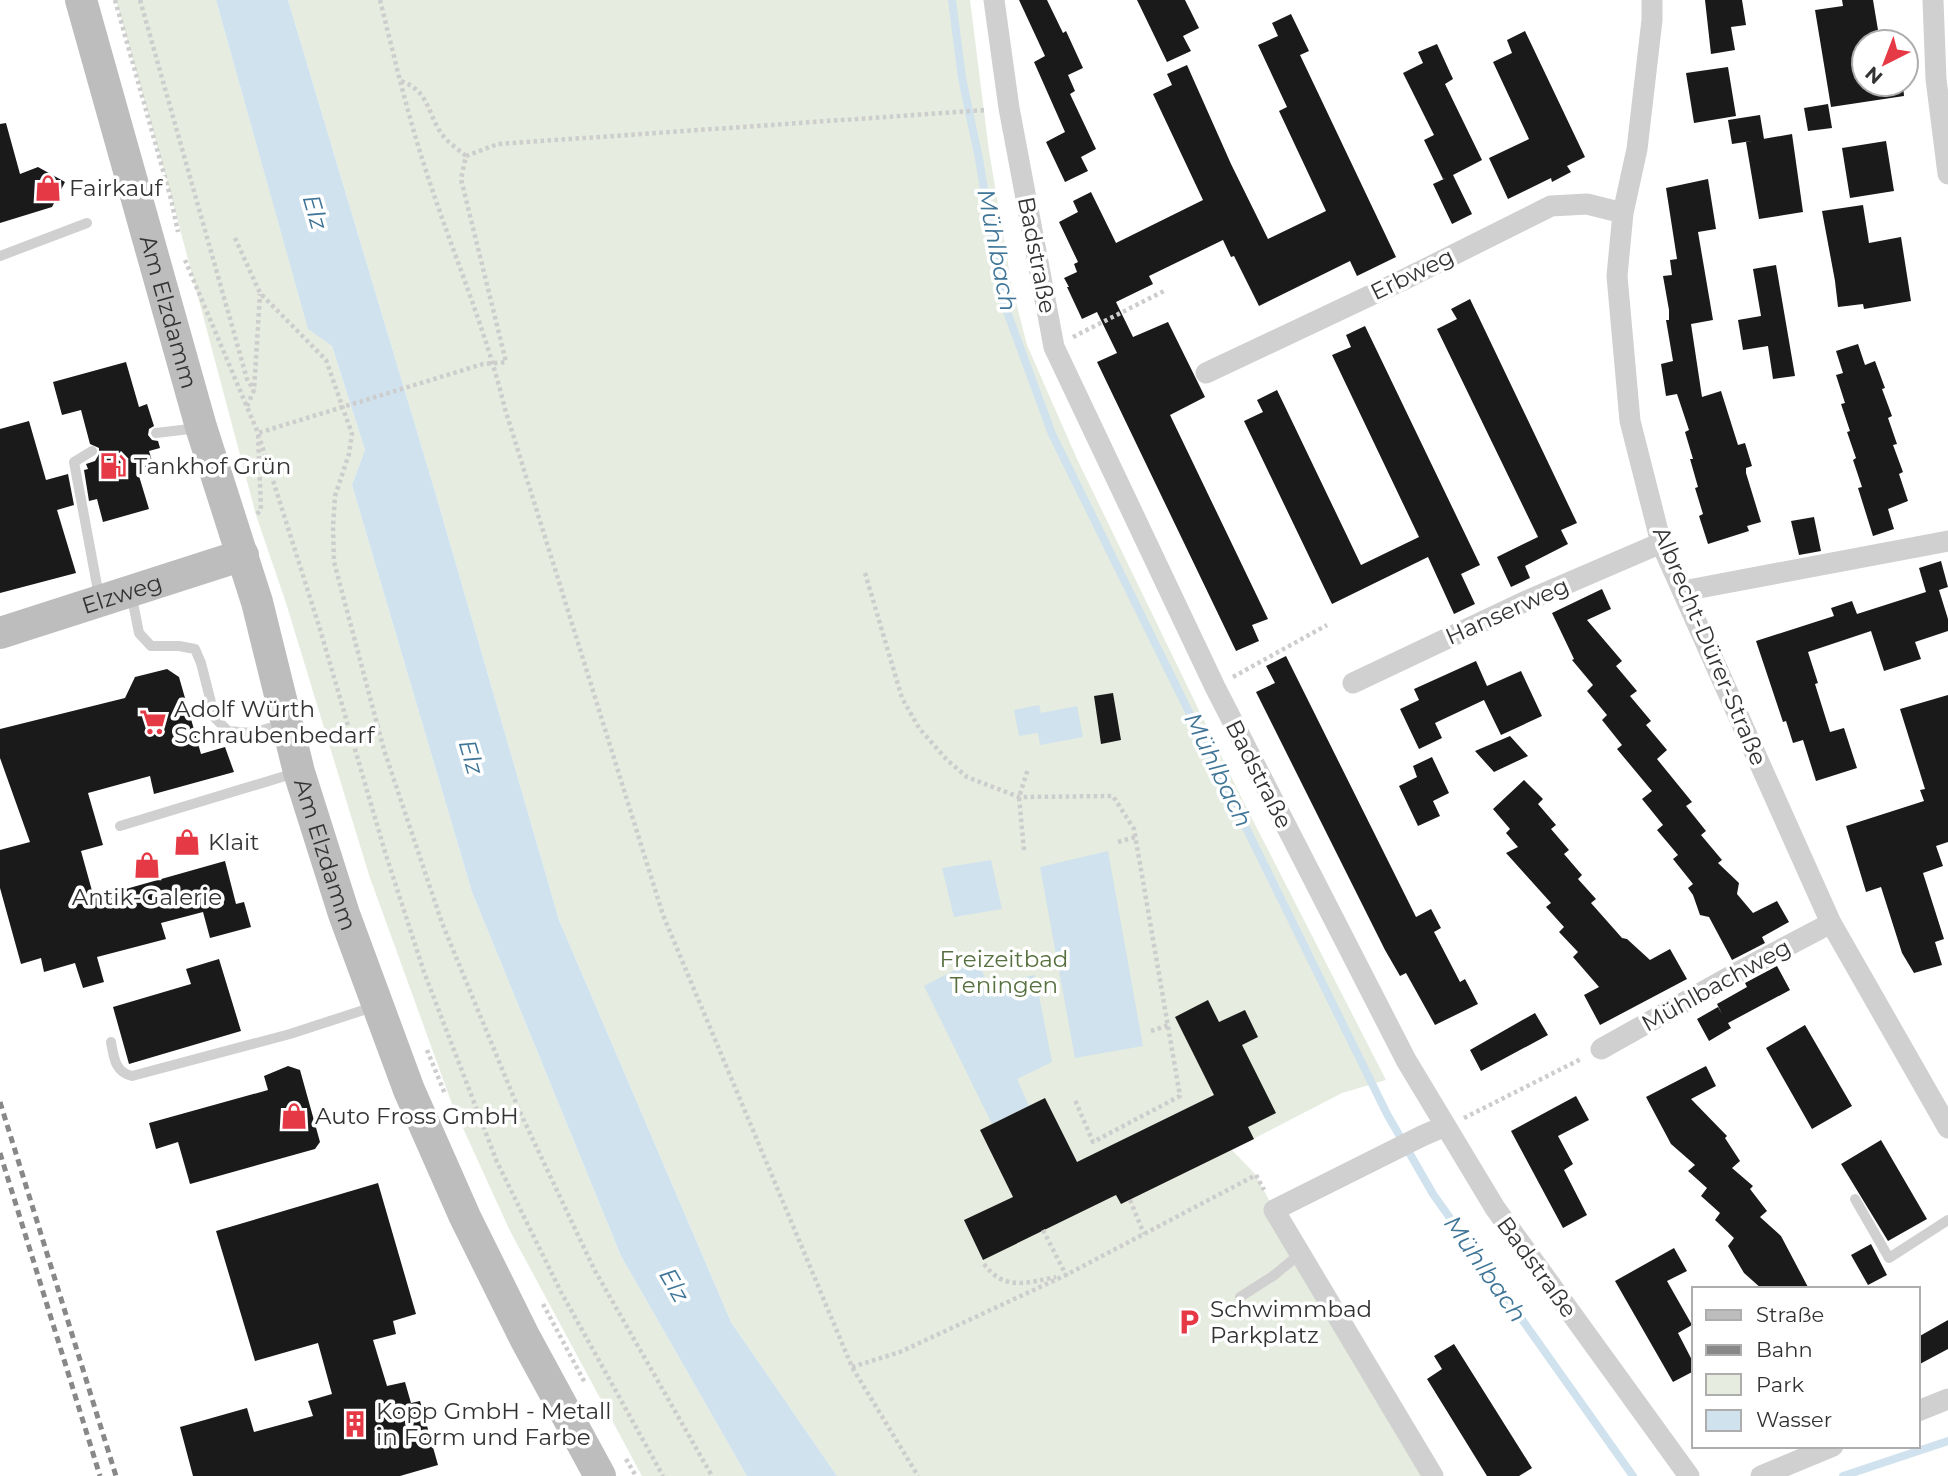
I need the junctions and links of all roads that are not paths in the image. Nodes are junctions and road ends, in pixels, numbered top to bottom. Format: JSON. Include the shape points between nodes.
{"nodes":[{"id":1,"x":81,"y":0,"type":"edge"},
{"id":2,"x":994,"y":0,"type":"edge"},
{"id":3,"x":1653,"y":0,"type":"edge"},
{"id":4,"x":1933,"y":0,"type":"edge"},
{"id":5,"x":1948,"y":174,"type":"edge"},
{"id":6,"x":1623,"y":213,"type":"junction"},
{"id":7,"x":87,"y":223,"type":"dead end"},
{"id":8,"x":0,"y":256,"type":"edge"},
{"id":9,"x":1206,"y":373,"type":"dead end"},
{"id":10,"x":201,"y":427,"type":"junction"},
{"id":11,"x":156,"y":433,"type":"dead end"},
{"id":12,"x":92,"y":451,"type":"dead end"},
{"id":13,"x":1948,"y":541,"type":"edge"},
{"id":14,"x":1661,"y":542,"type":"junction"},
{"id":15,"x":243,"y":555,"type":"junction"},
{"id":16,"x":130,"y":591,"type":"junction"},
{"id":17,"x":1683,"y":592,"type":"junction"},
{"id":18,"x":100,"y":600,"type":"junction"},
{"id":19,"x":0,"y":633,"type":"edge"},
{"id":20,"x":1353,"y":683,"type":"dead end"},
{"id":21,"x":288,"y":723,"type":"junction"},
{"id":22,"x":299,"y":772,"type":"junction"},
{"id":23,"x":120,"y":826,"type":"dead end"},
{"id":24,"x":1831,"y":923,"type":"junction"},
{"id":25,"x":376,"y":1006,"type":"junction"},
{"id":26,"x":111,"y":1042,"type":"dead end"},
{"id":27,"x":1601,"y":1049,"type":"road end"},
{"id":28,"x":1445,"y":1126,"type":"junction"},
{"id":29,"x":1948,"y":1128,"type":"edge"},
{"id":30,"x":1855,"y":1199,"type":"dead end"},
{"id":31,"x":1948,"y":1220,"type":"edge"},
{"id":32,"x":1300,"y":1254,"type":"junction"},
{"id":33,"x":1240,"y":1297,"type":"dead end"},
{"id":34,"x":1948,"y":1399,"type":"edge"},
{"id":35,"x":1920,"y":1410,"type":"edge"},
{"id":36,"x":1828,"y":1448,"type":"edge"},
{"id":37,"x":600,"y":1476,"type":"edge"},
{"id":38,"x":1433,"y":1476,"type":"edge"},
{"id":39,"x":1689,"y":1476,"type":"edge"},
{"id":40,"x":1761,"y":1476,"type":"edge"}],
"edges":[{"from":1,"to":10,"type":"street","name":"Am Elzdamm"},
{"from":2,"to":28,"type":"street","name":"Badstraße","via":[[1009,108],[1054,347],[1215,687],[1406,1060]]},
{"from":3,"to":6,"type":"street","name":"Albrecht-Dürer-Straße","via":[[1637,149]]},
{"from":4,"to":5,"type":"street","via":[[1936,79]]},
{"from":6,"to":9,"type":"street","name":"Erbweg","via":[[1587,204],[1551,205]]},
{"from":6,"to":14,"type":"street","name":"Albrecht-Dürer-Straße","via":[[1617,276],[1630,421]]},
{"from":7,"to":8,"type":"lane"},
{"from":10,"to":11,"type":"lane"},
{"from":10,"to":15,"type":"street","name":"Am Elzdamm"},
{"from":12,"to":18,"type":"lane","via":[[74,463]]},
{"from":13,"to":17,"type":"street"},
{"from":14,"to":17,"type":"street","name":"Albrecht-Dürer-Straße"},
{"from":14,"to":20,"type":"street","name":"Hanserweg"},
{"from":15,"to":16,"type":"street","name":"Elzweg"},
{"from":15,"to":21,"type":"street","name":"Am Elzdamm"},
{"from":16,"to":18,"type":"street","name":"Elzweg"},
{"from":16,"to":21,"type":"lane","via":[[139,634],[151,646],[195,649],[215,718],[228,731],[252,733]]},
{"from":17,"to":24,"type":"street","name":"Albrecht-Dürer-Straße"},
{"from":18,"to":19,"type":"street","name":"Elzweg"},
{"from":21,"to":22,"type":"street","name":"Am Elzdamm"},
{"from":22,"to":23,"type":"lane"},
{"from":22,"to":25,"type":"street","name":"Am Elzdamm"},
{"from":24,"to":27,"type":"street","name":"Mühlbachweg"},
{"from":24,"to":29,"type":"street","name":"Albrecht-Dürer-Straße"},
{"from":25,"to":26,"type":"lane","via":[[132,1076],[117,1066]]},
{"from":25,"to":37,"type":"street","name":"Am Elzdamm","via":[[465,1217]]},
{"from":28,"to":32,"type":"street","via":[[1274,1210]]},
{"from":28,"to":39,"type":"street","name":"Badstraße","via":[[1494,1208]]},
{"from":30,"to":31,"type":"lane","via":[[1889,1258]]},
{"from":32,"to":33,"type":"lane"},
{"from":32,"to":38,"type":"street"},
{"from":34,"to":35,"type":"street"},
{"from":36,"to":40,"type":"street"}]}
